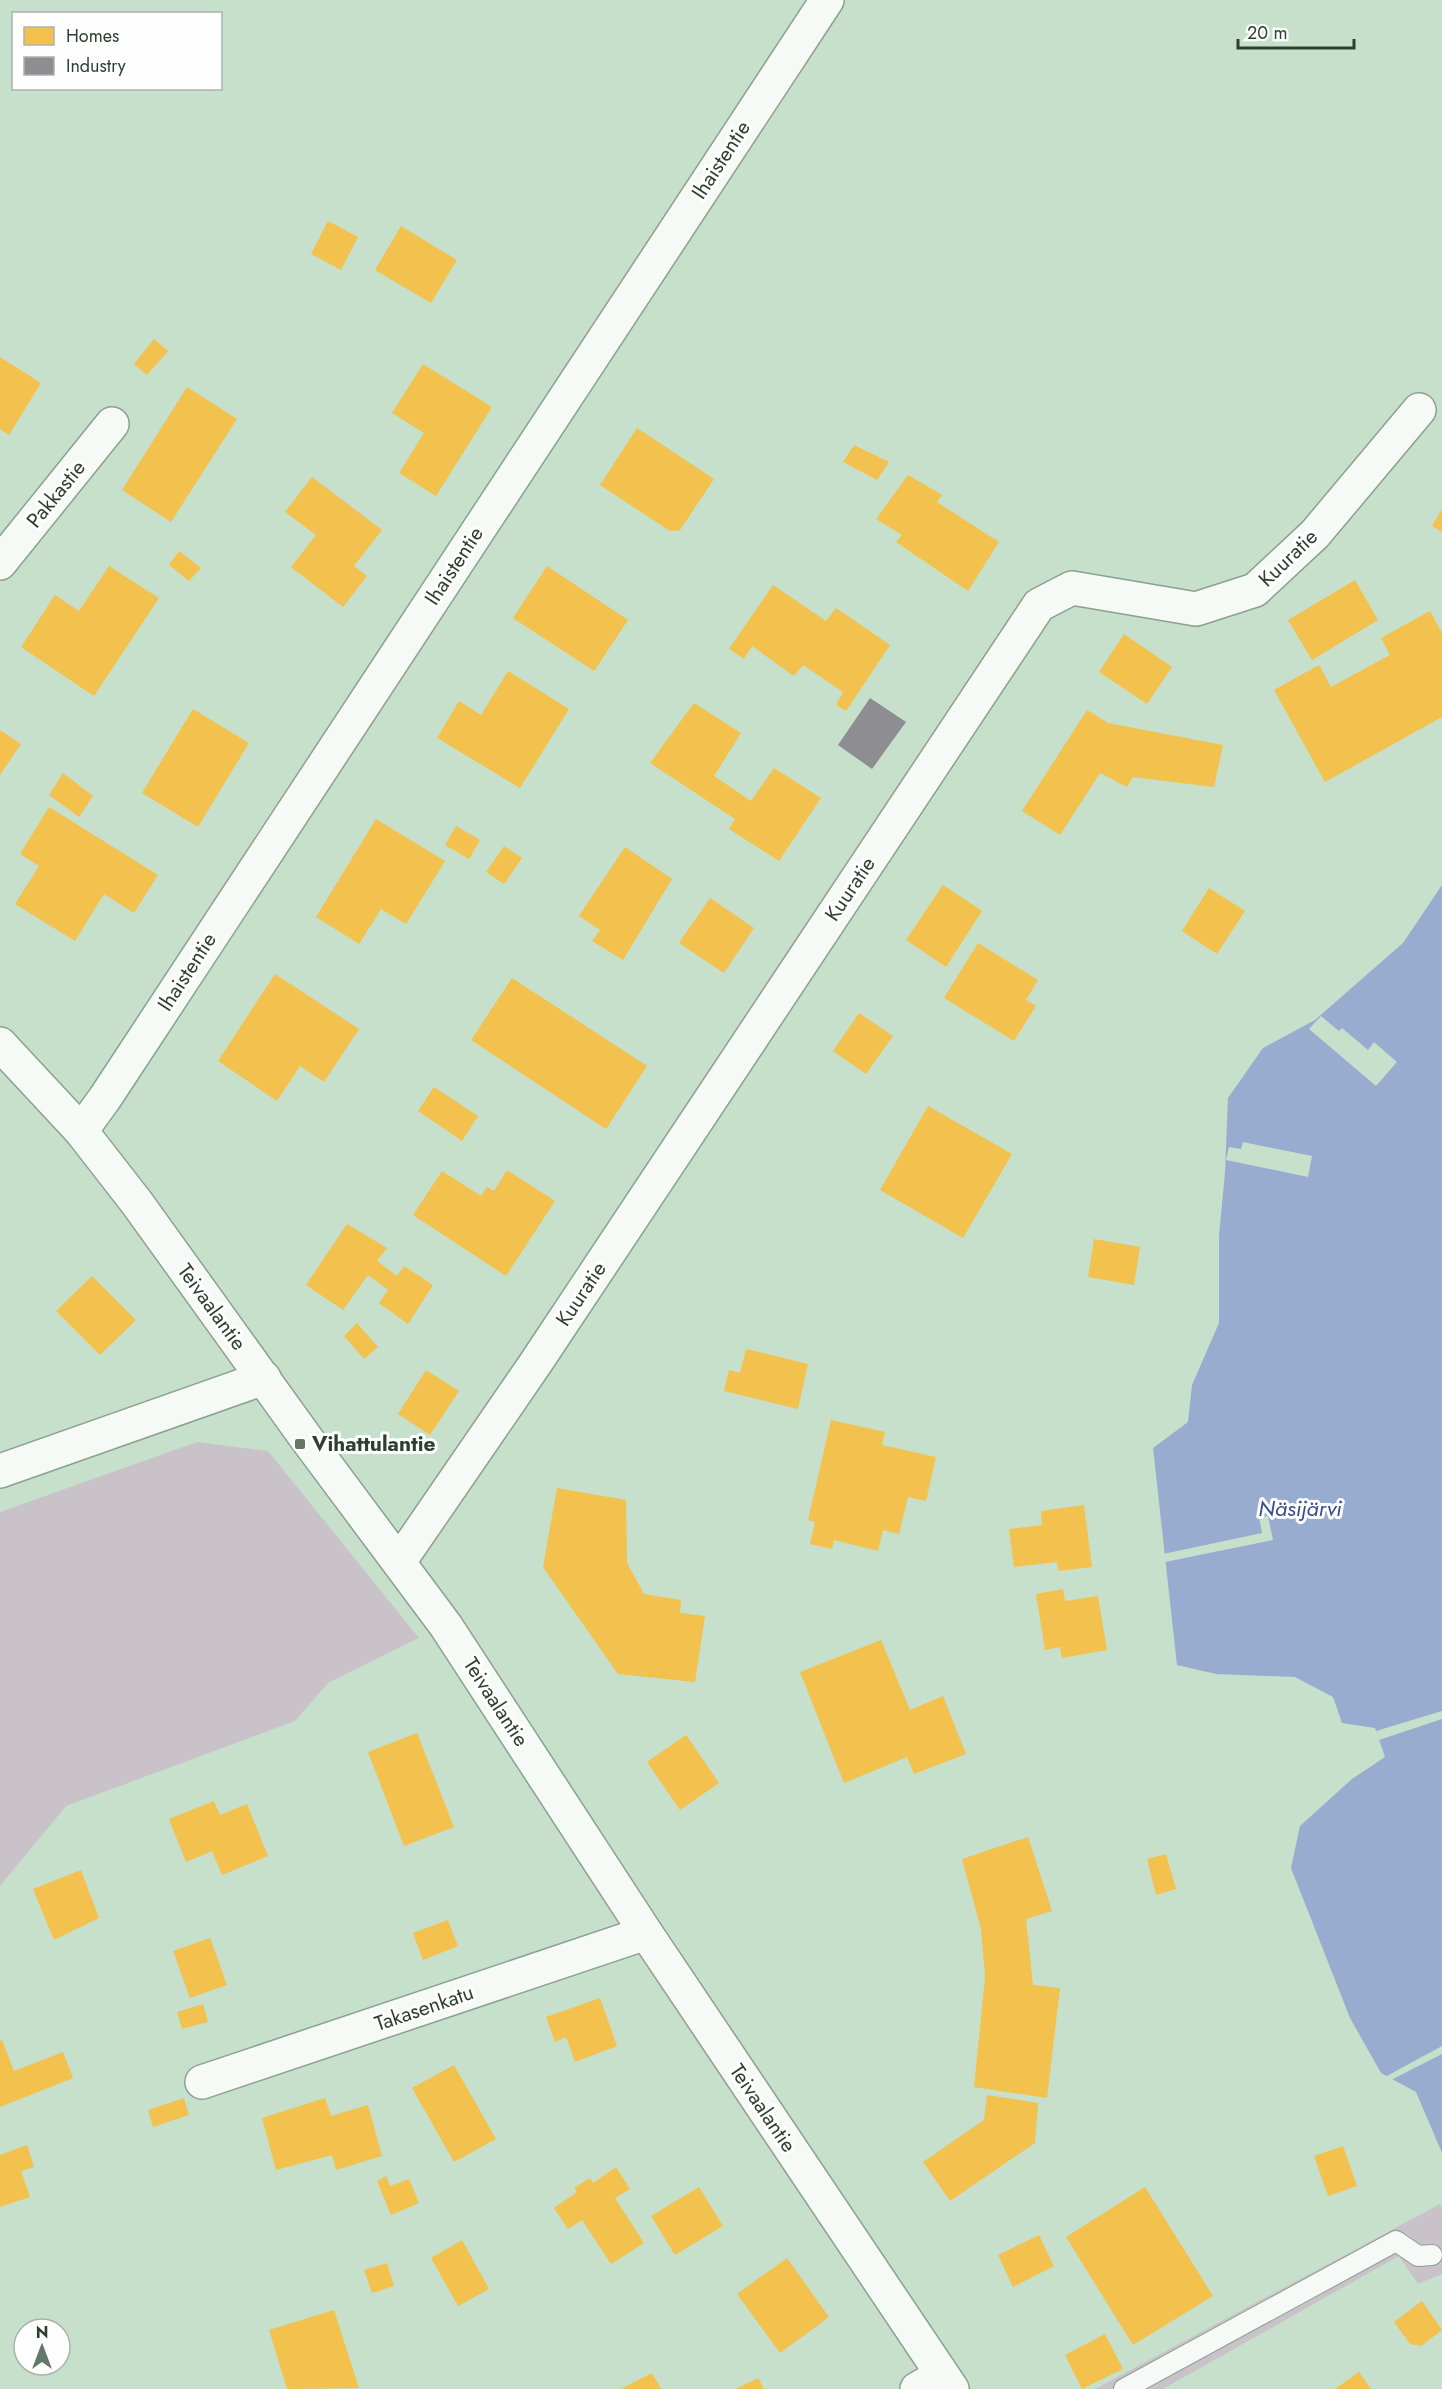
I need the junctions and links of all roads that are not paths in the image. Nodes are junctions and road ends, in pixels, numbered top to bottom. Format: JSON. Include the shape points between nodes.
{"nodes":[{"id":1,"x":827,"y":0,"type":"edge"},
{"id":2,"x":1419,"y":410,"type":"dead end"},
{"id":3,"x":112,"y":424,"type":"dead end"},
{"id":4,"x":0,"y":562,"type":"edge"},
{"id":5,"x":0,"y":1044,"type":"edge"},
{"id":6,"x":81,"y":1131,"type":"junction"},
{"id":7,"x":264,"y":1378,"type":"junction"},
{"id":8,"x":0,"y":1471,"type":"edge"},
{"id":9,"x":399,"y":1562,"type":"junction"},
{"id":10,"x":646,"y":1933,"type":"junction"},
{"id":11,"x":202,"y":2082,"type":"dead end"},
{"id":12,"x":1432,"y":2255,"type":"dead end"},
{"id":13,"x":937,"y":2384,"type":"edge"},
{"id":14,"x":1124,"y":2389,"type":"edge"}],
"edges":[{"from":1,"to":6,"type":"street","name":"Ihaistentie"},
{"from":2,"to":9,"type":"street","name":"Kuuratie","via":[[1315,534],[1255,590],[1197,609],[1072,588],[1039,605]]},
{"from":3,"to":4,"type":"street","name":"Pakkastie"},
{"from":5,"to":6,"type":"street","name":"Teivaalantie"},
{"from":6,"to":7,"type":"street","name":"Teivaalantie"},
{"from":7,"to":8,"type":"street"},
{"from":7,"to":9,"type":"street","name":"Teivaalantie"},
{"from":9,"to":10,"type":"street","name":"Teivaalantie","via":[[446,1626]]},
{"from":10,"to":11,"type":"street","name":"Takasenkatu"},
{"from":10,"to":13,"type":"street","name":"Teivaalantie"},
{"from":12,"to":14,"type":"lane","via":[[1418,2256],[1396,2241]]}]}
